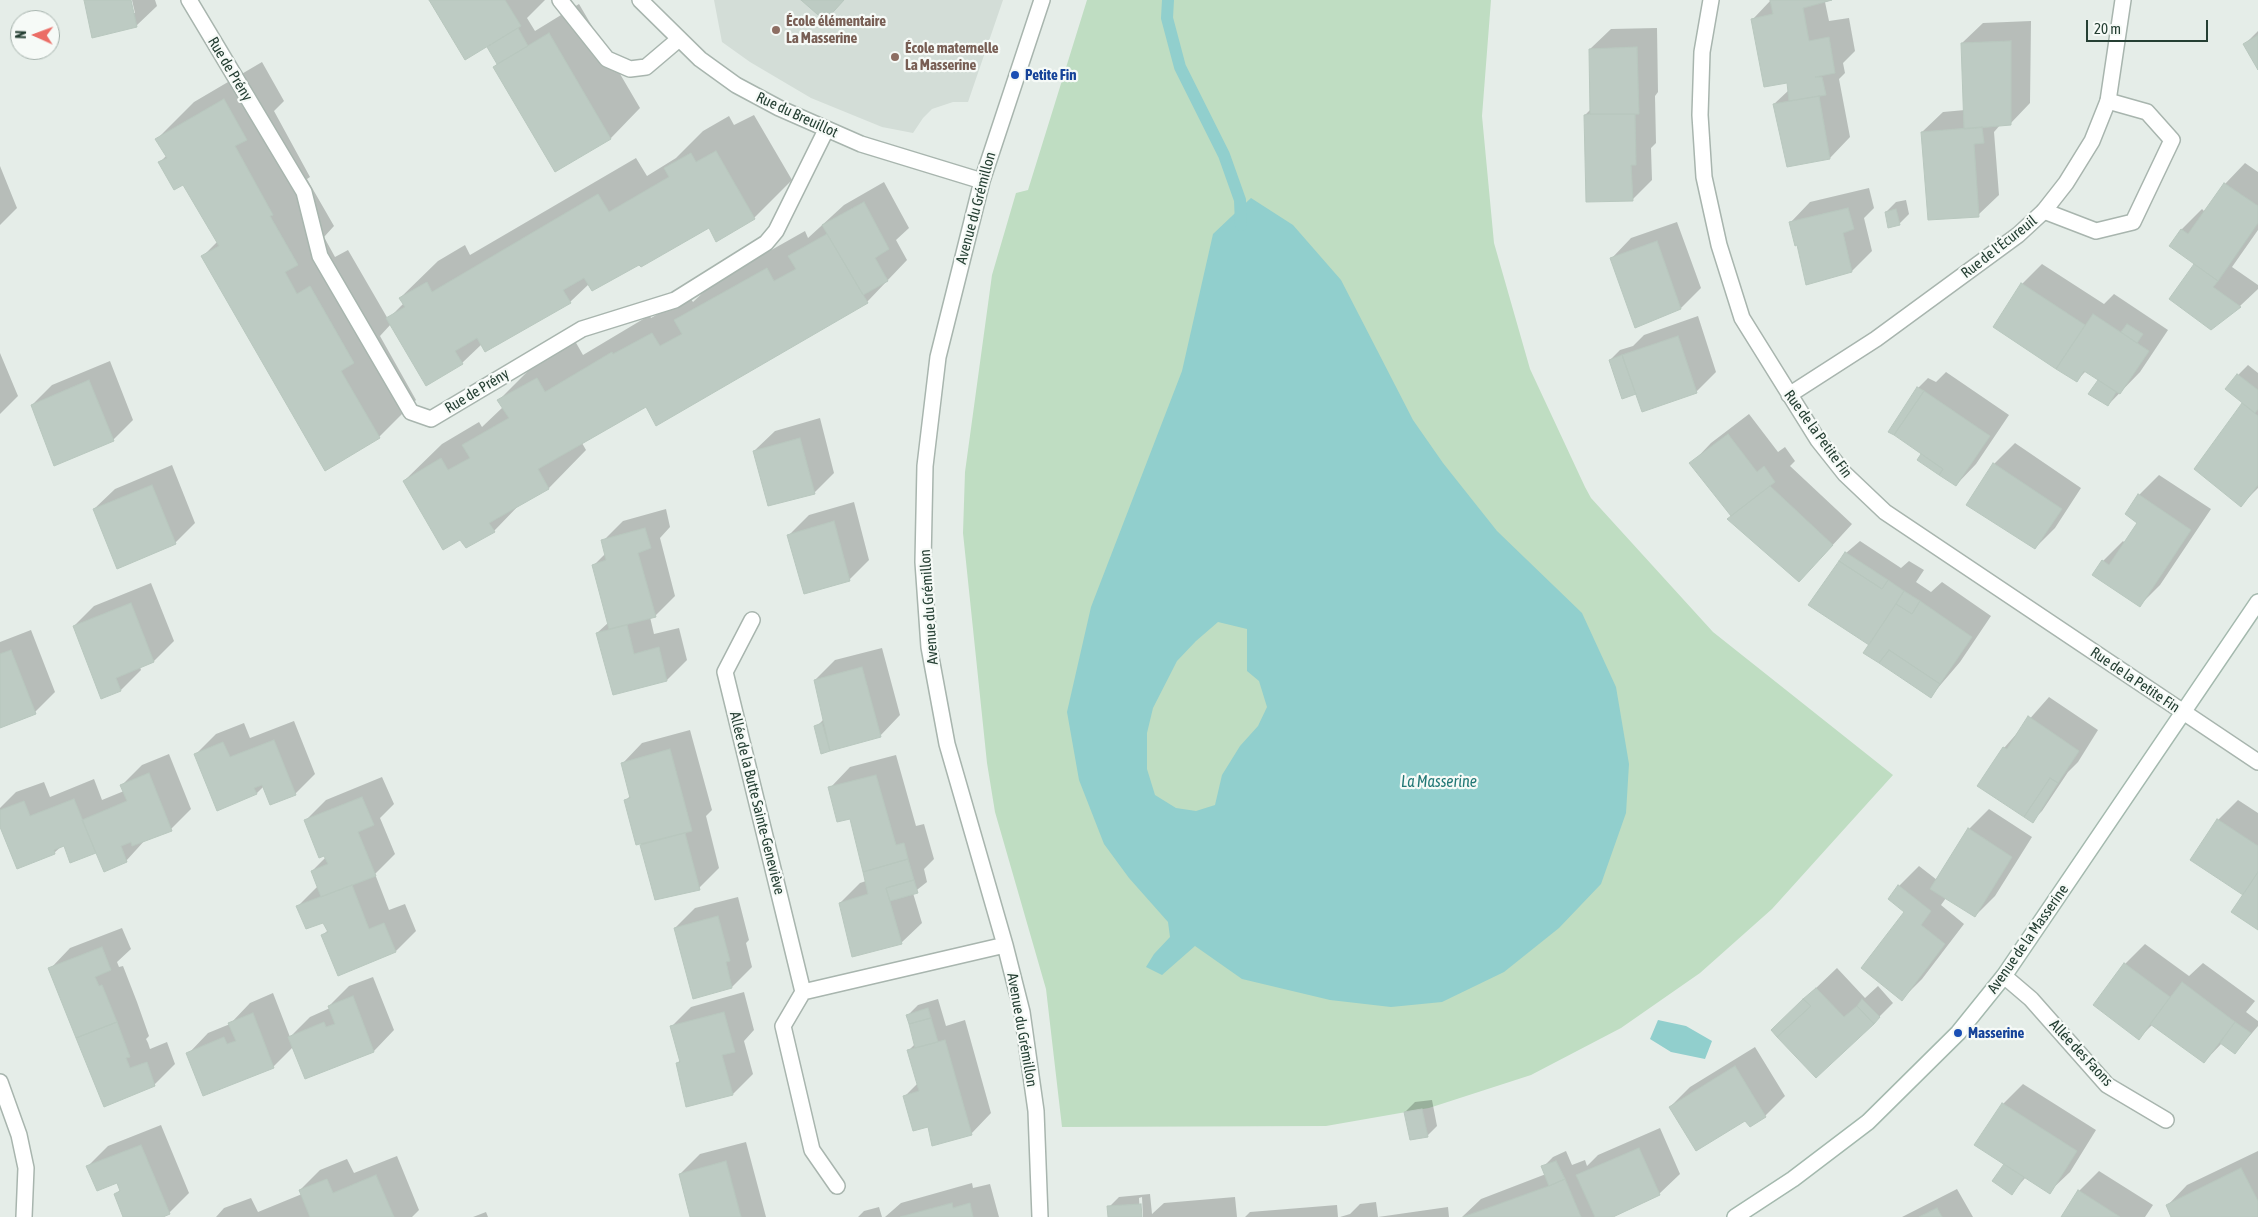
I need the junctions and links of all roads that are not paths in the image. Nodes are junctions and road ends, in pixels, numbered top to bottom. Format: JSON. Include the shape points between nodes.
{"nodes":[{"id":1,"x":189,"y":0,"type":"edge"},
{"id":2,"x":560,"y":0,"type":"edge"},
{"id":3,"x":640,"y":0,"type":"edge"},
{"id":4,"x":1042,"y":0,"type":"edge"},
{"id":5,"x":1711,"y":0,"type":"edge"},
{"id":6,"x":2123,"y":0,"type":"edge"},
{"id":7,"x":679,"y":39,"type":"junction"},
{"id":8,"x":2108,"y":101,"type":"junction"},
{"id":9,"x":826,"y":130,"type":"junction"},
{"id":10,"x":982,"y":181,"type":"junction"},
{"id":11,"x":2044,"y":211,"type":"junction"},
{"id":12,"x":1789,"y":395,"type":"junction"},
{"id":13,"x":2258,"y":602,"type":"edge"},
{"id":14,"x":752,"y":620,"type":"dead end"},
{"id":15,"x":2184,"y":713,"type":"junction"},
{"id":16,"x":2258,"y":762,"type":"edge"},
{"id":17,"x":1005,"y":945,"type":"junction"},
{"id":18,"x":2004,"y":976,"type":"junction"},
{"id":19,"x":803,"y":992,"type":"junction"},
{"id":20,"x":0,"y":1082,"type":"edge"},
{"id":21,"x":2166,"y":1120,"type":"dead end"},
{"id":22,"x":837,"y":1186,"type":"dead end"},
{"id":23,"x":24,"y":1217,"type":"edge"},
{"id":24,"x":1040,"y":1217,"type":"edge"},
{"id":25,"x":1735,"y":1217,"type":"edge"}],
"edges":[{"from":1,"to":9,"type":"street","name":"Rue de Prény","via":[[304,192],[320,256],[329,272],[411,412],[431,419],[582,329],[675,300],[766,243],[776,231]]},
{"from":2,"to":7,"type":"street","via":[[607,59],[630,70],[646,67]]},
{"from":3,"to":7,"type":"street","name":"Rue du Breuillot"},
{"from":4,"to":10,"type":"street","name":"Avenue du Grémillon"},
{"from":5,"to":12,"type":"street","name":"Rue de la Petite Fin","via":[[1702,52],[1700,114],[1704,177],[1719,245],[1742,318]]},
{"from":6,"to":8,"type":"street","name":"Rue de l'Écureuil"},
{"from":7,"to":9,"type":"street","name":"Rue du Breuillot","via":[[736,85]]},
{"from":8,"to":11,"type":"street","name":"Rue de l'Écureuil","via":[[2092,141]]},
{"from":8,"to":11,"type":"street","via":[[2147,112],[2172,140],[2133,222],[2096,231]]},
{"from":9,"to":10,"type":"street","name":"Rue du Breuillot"},
{"from":10,"to":17,"type":"street","name":"Avenue du Grémillon","via":[[938,358],[925,466],[923,562],[929,647],[947,744]]},
{"from":11,"to":12,"type":"street","name":"Rue de l'Écureuil","via":[[2018,235],[1876,339]]},
{"from":12,"to":15,"type":"street","name":"Rue de la Petite Fin","via":[[1845,474],[1885,512]]},
{"from":13,"to":15,"type":"street","name":"Avenue de la Masserine"},
{"from":14,"to":19,"type":"street","name":"Allée de la Butte Sainte-Geneviève","via":[[725,672]]},
{"from":15,"to":16,"type":"street","name":"Rue de la Petite Fin"},
{"from":15,"to":18,"type":"street","name":"Avenue de la Masserine"},
{"from":17,"to":19,"type":"street"},
{"from":17,"to":24,"type":"street","name":"Avenue du Grémillon","via":[[1022,1012],[1036,1111]]},
{"from":18,"to":21,"type":"street","name":"Allée des Faons","via":[[2031,999],[2107,1085]]},
{"from":18,"to":25,"type":"street","name":"Avenue de la Masserine","via":[[1958,1033],[1868,1122],[1793,1179]]},
{"from":19,"to":22,"type":"street","via":[[783,1026],[812,1150]]},
{"from":20,"to":23,"type":"street","via":[[20,1135],[26,1168]]}]}
